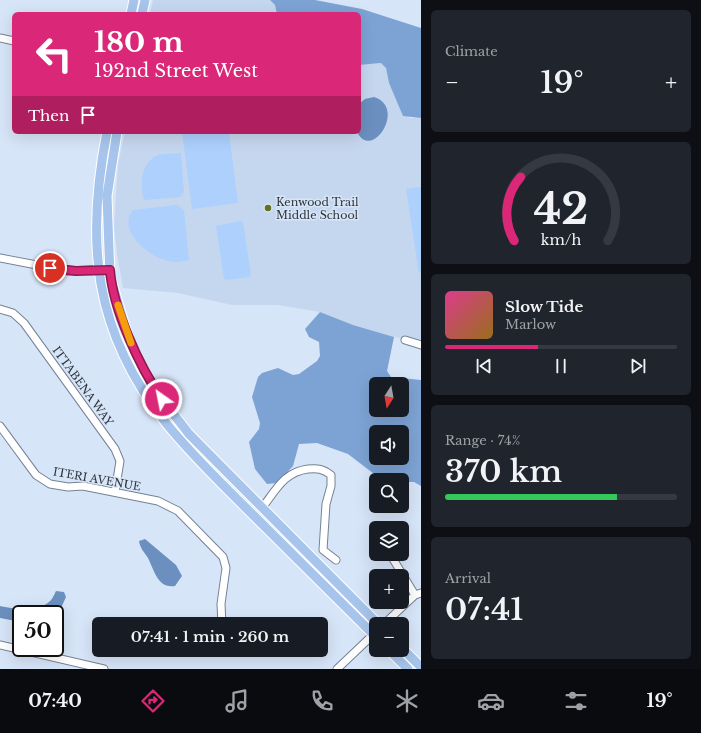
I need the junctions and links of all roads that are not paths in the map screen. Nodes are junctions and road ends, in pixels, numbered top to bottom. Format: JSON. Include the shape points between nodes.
{"nodes":[{"id":1,"x":134,"y":0,"type":"edge"},
{"id":2,"x":145,"y":0,"type":"edge"},
{"id":3,"x":131,"y":12,"type":"edge"},
{"id":4,"x":142,"y":12,"type":"edge"},
{"id":5,"x":0,"y":38,"type":"edge"},
{"id":6,"x":12,"y":41,"type":"edge"},
{"id":7,"x":107,"y":134,"type":"edge"},
{"id":8,"x":118,"y":134,"type":"edge"},
{"id":9,"x":0,"y":258,"type":"edge"},
{"id":10,"x":110,"y":270,"type":"junction"},
{"id":11,"x":99,"y":271,"type":"junction"},
{"id":12,"x":0,"y":309,"type":"edge"},
{"id":13,"x":405,"y":340,"type":"dead end"},
{"id":14,"x":421,"y":345,"type":"edge"},
{"id":15,"x":0,"y":426,"type":"edge"},
{"id":16,"x":115,"y":492,"type":"junction"},
{"id":17,"x":262,"y":508,"type":"junction"},
{"id":18,"x":336,"y":560,"type":"dead end"},
{"id":19,"x":394,"y":561,"type":"edge"},
{"id":20,"x":418,"y":594,"type":"edge"},
{"id":21,"x":222,"y":617,"type":"edge"},
{"id":22,"x":371,"y":617,"type":"edge"},
{"id":23,"x":392,"y":617,"type":"edge"},
{"id":24,"x":369,"y":628,"type":"edge"},
{"id":25,"x":369,"y":640,"type":"edge"},
{"id":26,"x":0,"y":645,"type":"edge"},
{"id":27,"x":409,"y":655,"type":"edge"},
{"id":28,"x":396,"y":657,"type":"edge"},
{"id":29,"x":421,"y":667,"type":"edge"},
{"id":30,"x":104,"y":669,"type":"edge"},
{"id":31,"x":337,"y":669,"type":"edge"},
{"id":32,"x":408,"y":669,"type":"edge"}],
"edges":[{"from":1,"to":3,"type":"main road"},
{"from":2,"to":4,"type":"main road"},
{"from":5,"to":6,"type":"street"},
{"from":7,"to":11,"type":"main road","via":[[99,171],[96,212],[95,239]]},
{"from":8,"to":10,"type":"main road","via":[[107,196]]},
{"from":9,"to":11,"type":"street","via":[[68,271]]},
{"from":10,"to":11,"type":"street"},
{"from":10,"to":17,"type":"main road","via":[[129,340],[156,390],[189,434]]},
{"from":11,"to":24,"type":"main road","via":[[104,302],[118,344],[140,386],[159,414],[204,465]]},
{"from":12,"to":16,"type":"street","name":"ITTABENA WAY","via":[[13,314],[24,323],[115,449],[120,461]]},
{"from":13,"to":14,"type":"street"},
{"from":15,"to":16,"type":"street","name":"ITERI AVENUE","via":[[36,475],[50,484],[83,486]]},
{"from":16,"to":21,"type":"street","name":"ITERI AVENUE","via":[[169,505],[219,552],[226,568]]},
{"from":17,"to":18,"type":"street","via":[[280,484],[296,471],[317,468],[324,470],[331,475],[331,486],[326,504],[323,550]]},
{"from":17,"to":22,"type":"main road"},
{"from":19,"to":20,"type":"street"},
{"from":20,"to":23,"type":"street"},
{"from":25,"to":31,"type":"street"},
{"from":26,"to":30,"type":"street"},
{"from":27,"to":29,"type":"main road"},
{"from":28,"to":32,"type":"main road"}]}
